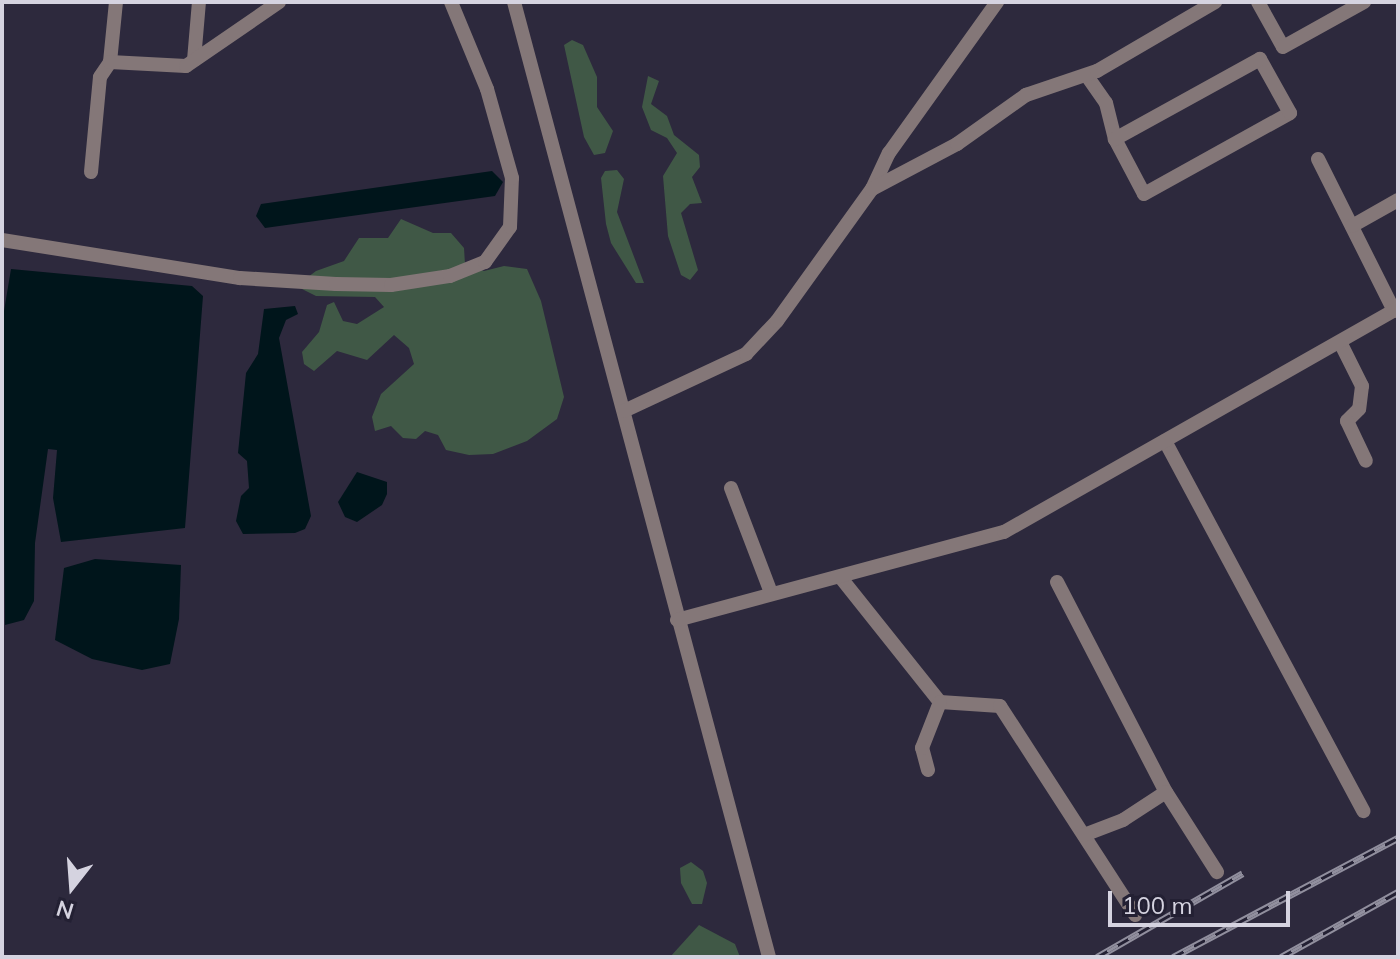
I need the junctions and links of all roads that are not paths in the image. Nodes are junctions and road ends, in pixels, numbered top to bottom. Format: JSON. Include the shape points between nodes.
{"nodes":[{"id":1,"x":116,"y":2,"type":"edge"},
{"id":2,"x":199,"y":2,"type":"edge"},
{"id":3,"x":279,"y":2,"type":"edge"},
{"id":4,"x":451,"y":2,"type":"edge"},
{"id":5,"x":514,"y":2,"type":"edge"},
{"id":6,"x":997,"y":2,"type":"edge"},
{"id":7,"x":1215,"y":2,"type":"edge"},
{"id":8,"x":1258,"y":2,"type":"edge"},
{"id":9,"x":1364,"y":2,"type":"edge"},
{"id":10,"x":194,"y":60,"type":"junction"},
{"id":11,"x":110,"y":62,"type":"junction"},
{"id":12,"x":1087,"y":76,"type":"junction"},
{"id":13,"x":1115,"y":139,"type":"junction"},
{"id":14,"x":1318,"y":159,"type":"dead end"},
{"id":15,"x":91,"y":172,"type":"dead end"},
{"id":16,"x":872,"y":189,"type":"junction"},
{"id":17,"x":1398,"y":200,"type":"edge"},
{"id":18,"x":1352,"y":226,"type":"junction"},
{"id":19,"x":2,"y":240,"type":"edge"},
{"id":20,"x":1396,"y":310,"type":"edge"},
{"id":21,"x":1341,"y":344,"type":"junction"},
{"id":22,"x":624,"y":411,"type":"junction"},
{"id":23,"x":1165,"y":441,"type":"junction"},
{"id":24,"x":1366,"y":461,"type":"dead end"},
{"id":25,"x":731,"y":488,"type":"dead end"},
{"id":26,"x":841,"y":578,"type":"junction"},
{"id":27,"x":1057,"y":582,"type":"dead end"},
{"id":28,"x":771,"y":593,"type":"junction"},
{"id":29,"x":677,"y":620,"type":"junction"},
{"id":30,"x":940,"y":702,"type":"junction"},
{"id":31,"x":928,"y":770,"type":"dead end"},
{"id":32,"x":1166,"y":792,"type":"junction"},
{"id":33,"x":1363,"y":811,"type":"dead end"},
{"id":34,"x":1084,"y":835,"type":"junction"},
{"id":35,"x":1217,"y":872,"type":"dead end"},
{"id":36,"x":1135,"y":915,"type":"dead end"},
{"id":37,"x":769,"y":957,"type":"edge"}],
"edges":[{"from":1,"to":11,"type":"street"},
{"from":2,"to":10,"type":"street"},
{"from":3,"to":10,"type":"street"},
{"from":4,"to":19,"type":"street","via":[[487,89],[512,178],[510,227],[485,262],[450,276],[391,285],[336,284],[240,278]]},
{"from":5,"to":22,"type":"street"},
{"from":6,"to":16,"type":"street","via":[[889,153]]},
{"from":7,"to":12,"type":"street"},
{"from":8,"to":9,"type":"street","via":[[1283,47]]},
{"from":10,"to":11,"type":"street","via":[[177,68]]},
{"from":11,"to":15,"type":"street","via":[[100,77]]},
{"from":12,"to":13,"type":"street","via":[[1106,103]]},
{"from":12,"to":16,"type":"street","via":[[1026,95],[957,144]]},
{"from":13,"to":13,"type":"street","via":[[1144,194],[1290,113],[1260,59]]},
{"from":14,"to":18,"type":"street"},
{"from":16,"to":22,"type":"street","via":[[777,321],[746,354]]},
{"from":17,"to":18,"type":"street"},
{"from":18,"to":20,"type":"street"},
{"from":20,"to":21,"type":"street"},
{"from":21,"to":23,"type":"street"},
{"from":21,"to":24,"type":"street","via":[[1362,386],[1359,409],[1347,421]]},
{"from":22,"to":29,"type":"street"},
{"from":23,"to":26,"type":"street","via":[[1004,532]]},
{"from":23,"to":33,"type":"street"},
{"from":25,"to":28,"type":"street"},
{"from":26,"to":28,"type":"street"},
{"from":26,"to":30,"type":"street"},
{"from":27,"to":32,"type":"street"},
{"from":28,"to":29,"type":"street"},
{"from":29,"to":37,"type":"street"},
{"from":30,"to":31,"type":"street","via":[[922,748]]},
{"from":30,"to":34,"type":"street","via":[[1000,706]]},
{"from":32,"to":34,"type":"street","via":[[1123,820]]},
{"from":32,"to":35,"type":"street"},
{"from":34,"to":36,"type":"street"}]}
